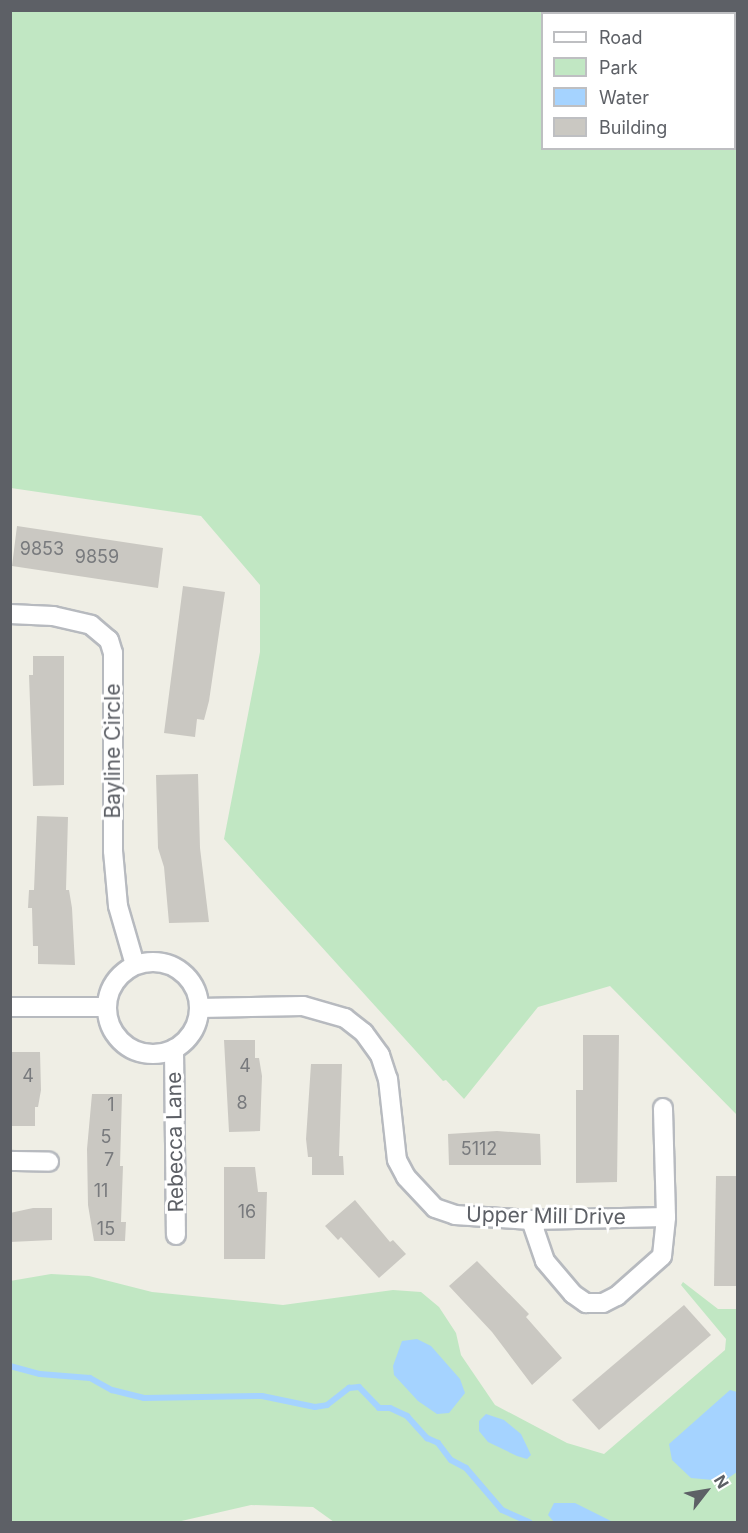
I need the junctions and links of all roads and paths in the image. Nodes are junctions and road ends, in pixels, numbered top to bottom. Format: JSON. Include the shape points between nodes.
{"nodes":[{"id":1,"x":10,"y":615,"type":"edge"},
{"id":2,"x":135,"y":965,"type":"junction"},
{"id":3,"x":10,"y":1007,"type":"edge"},
{"id":4,"x":107,"y":1007,"type":"junction"},
{"id":5,"x":199,"y":1008,"type":"junction"},
{"id":6,"x":174,"y":1049,"type":"junction"},
{"id":7,"x":663,"y":1108,"type":"dead end"},
{"id":8,"x":10,"y":1161,"type":"edge"},
{"id":9,"x":49,"y":1162,"type":"dead end"},
{"id":10,"x":666,"y":1217,"type":"junction"},
{"id":11,"x":531,"y":1220,"type":"junction"},
{"id":12,"x":176,"y":1235,"type":"dead end"}],
"edges":[{"from":1,"to":2,"type":"street","name":"Bayline Circle","via":[[53,616],[91,625],[109,640],[113,653],[112,851],[118,906]]},
{"from":2,"to":4,"type":"street","via":[[115,982]]},
{"from":2,"to":5,"type":"street","via":[[150,962],[179,970],[197,993]]},
{"from":3,"to":4,"type":"street"},
{"from":4,"to":6,"type":"street","via":[[117,1037],[129,1047],[151,1054]]},
{"from":5,"to":6,"type":"street","via":[[192,1033]]},
{"from":5,"to":11,"type":"street","name":"Upper Mill Drive","via":[[303,1006],[345,1018],[364,1033],[380,1055],[392,1103],[398,1160],[420,1194],[435,1208],[455,1215]]},
{"from":6,"to":12,"type":"street","name":"Rebecca Lane"},
{"from":7,"to":10,"type":"street"},
{"from":8,"to":9,"type":"street"},
{"from":10,"to":11,"type":"street","name":"Upper Mill Drive"},
{"from":10,"to":11,"type":"street","via":[[662,1256],[617,1296],[603,1303],[586,1303],[552,1271]]}]}
